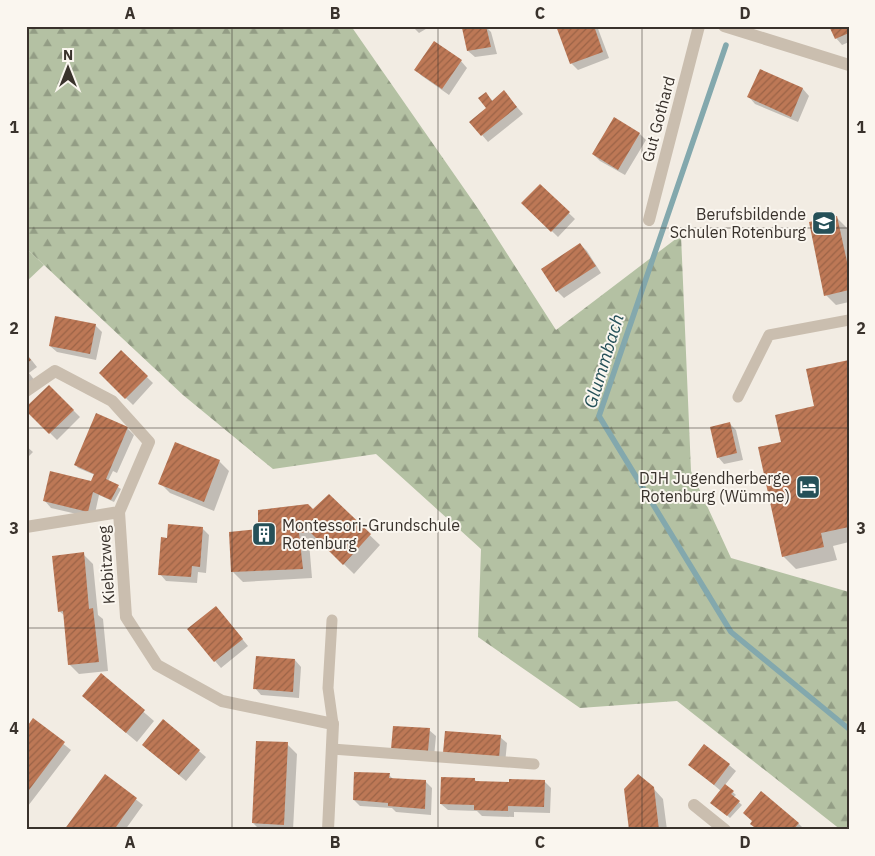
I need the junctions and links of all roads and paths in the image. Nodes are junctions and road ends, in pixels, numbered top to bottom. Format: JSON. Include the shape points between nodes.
{"nodes":[{"id":1,"x":699,"y":26,"type":"edge"},
{"id":2,"x":724,"y":26,"type":"edge"},
{"id":3,"x":849,"y":65,"type":"edge"},
{"id":4,"x":648,"y":220,"type":"dead end"},
{"id":5,"x":849,"y":320,"type":"edge"},
{"id":6,"x":26,"y":391,"type":"edge"},
{"id":7,"x":738,"y":397,"type":"dead end"},
{"id":8,"x":119,"y":512,"type":"junction"},
{"id":9,"x":26,"y":527,"type":"edge"},
{"id":10,"x":332,"y":620,"type":"dead end"},
{"id":11,"x":333,"y":724,"type":"junction"},
{"id":12,"x":332,"y":749,"type":"junction"},
{"id":13,"x":534,"y":764,"type":"dead end"},
{"id":14,"x":694,"y":805,"type":"dead end"},
{"id":15,"x":328,"y":830,"type":"edge"},
{"id":16,"x":725,"y":830,"type":"edge"}],
"edges":[{"from":1,"to":4,"type":"street","name":"Gut Gothard"},
{"from":2,"to":3,"type":"street"},
{"from":5,"to":7,"type":"lane","via":[[769,336]]},
{"from":6,"to":8,"type":"street","name":"Kiebitzweg","via":[[55,371],[112,401],[149,442]]},
{"from":8,"to":9,"type":"street"},
{"from":8,"to":11,"type":"street","name":"Kiebitzweg","via":[[126,617],[157,665],[222,701]]},
{"from":10,"to":11,"type":"lane","via":[[328,688]]},
{"from":11,"to":12,"type":"street"},
{"from":12,"to":13,"type":"lane"},
{"from":12,"to":15,"type":"street"},
{"from":14,"to":16,"type":"street"}]}
